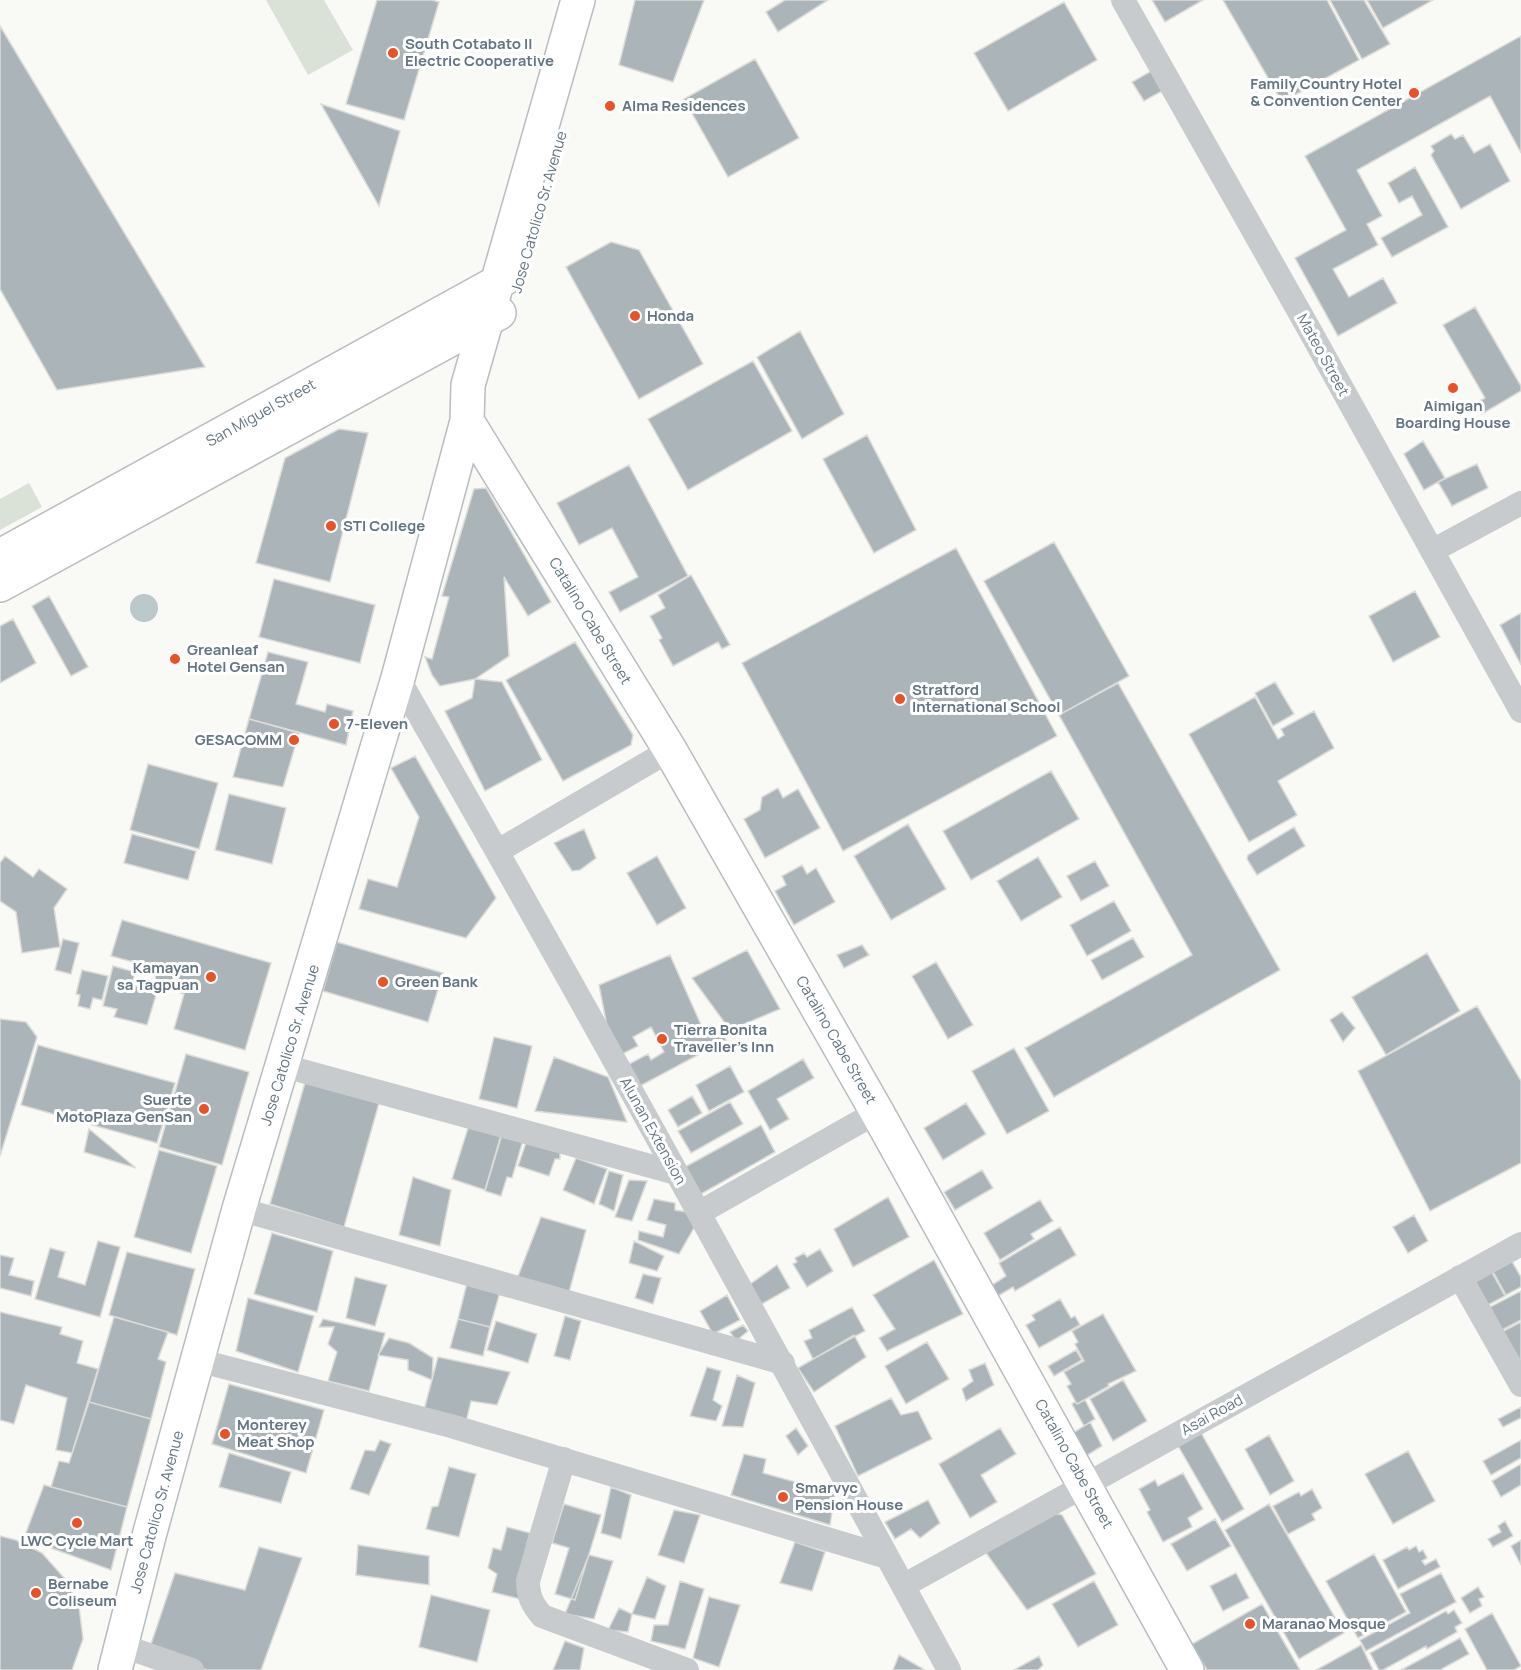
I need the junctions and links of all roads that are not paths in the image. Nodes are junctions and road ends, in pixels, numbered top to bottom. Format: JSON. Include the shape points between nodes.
{"nodes":[{"id":1,"x":578,"y":0,"type":"edge"},
{"id":2,"x":602,"y":0,"type":"edge"},
{"id":3,"x":1123,"y":0,"type":"edge"},
{"id":4,"x":504,"y":295,"type":"junction"},
{"id":5,"x":467,"y":420,"type":"junction"},
{"id":6,"x":1521,"y":503,"type":"edge"},
{"id":7,"x":1432,"y":551,"type":"junction"},
{"id":8,"x":0,"y":556,"type":"edge"},
{"id":9,"x":0,"y":585,"type":"edge"},
{"id":10,"x":399,"y":678,"type":"junction"},
{"id":11,"x":1521,"y":711,"type":"edge"},
{"id":12,"x":670,"y":750,"type":"junction"},
{"id":13,"x":498,"y":851,"type":"junction"},
{"id":14,"x":284,"y":1066,"type":"junction"},
{"id":15,"x":877,"y":1112,"type":"junction"},
{"id":16,"x":676,"y":1173,"type":"junction"},
{"id":17,"x":239,"y":1209,"type":"junction"},
{"id":18,"x":699,"y":1213,"type":"junction"},
{"id":19,"x":1521,"y":1244,"type":"edge"},
{"id":20,"x":1460,"y":1277,"type":"junction"},
{"id":21,"x":197,"y":1360,"type":"junction"},
{"id":22,"x":783,"y":1363,"type":"junction"},
{"id":23,"x":1521,"y":1385,"type":"edge"},
{"id":24,"x":564,"y":1459,"type":"junction"},
{"id":25,"x":1085,"y":1485,"type":"junction"},
{"id":26,"x":887,"y":1557,"type":"junction"},
{"id":27,"x":903,"y":1586,"type":"junction"},
{"id":28,"x":119,"y":1658,"type":"edge"},
{"id":29,"x":192,"y":1670,"type":"edge"},
{"id":30,"x":687,"y":1670,"type":"edge"},
{"id":31,"x":949,"y":1670,"type":"edge"},
{"id":32,"x":1187,"y":1670,"type":"edge"}],
"edges":[{"from":1,"to":4,"type":"street","name":"Jose Catolico Sr. Avenue"},
{"from":2,"to":4,"type":"street","name":"Jose Catolico Sr. Avenue"},
{"from":3,"to":7,"type":"street","name":"Mateo Street"},
{"from":4,"to":5,"type":"street","name":"Jose Catolico Sr. Avenue","via":[[487,393]]},
{"from":4,"to":8,"type":"street","name":"San Miguel Street"},
{"from":4,"to":9,"type":"street","name":"San Miguel Street"},
{"from":5,"to":10,"type":"street","name":"Jose Catolico Sr. Avenue"},
{"from":5,"to":12,"type":"street","name":"Catalino Cabe Street"},
{"from":6,"to":7,"type":"street"},
{"from":7,"to":11,"type":"street","name":"Mateo Street"},
{"from":10,"to":13,"type":"street","name":"Alunan Extension"},
{"from":10,"to":14,"type":"street","name":"Jose Catolico Sr. Avenue"},
{"from":12,"to":13,"type":"street"},
{"from":12,"to":15,"type":"street","name":"Catalino Cabe Street"},
{"from":13,"to":16,"type":"street","name":"Alunan Extension"},
{"from":14,"to":16,"type":"street"},
{"from":14,"to":17,"type":"street","name":"Jose Catolico Sr. Avenue"},
{"from":15,"to":18,"type":"street"},
{"from":15,"to":25,"type":"street","name":"Catalino Cabe Street"},
{"from":16,"to":18,"type":"street","name":"Alunan Extension"},
{"from":17,"to":21,"type":"street","name":"Jose Catolico Sr. Avenue"},
{"from":17,"to":22,"type":"street"},
{"from":18,"to":22,"type":"street","name":"Alunan Extension"},
{"from":19,"to":20,"type":"street","name":"Asai Road"},
{"from":20,"to":23,"type":"street"},
{"from":20,"to":25,"type":"street","name":"Asai Road"},
{"from":21,"to":24,"type":"street"},
{"from":21,"to":28,"type":"street","name":"Jose Catolico Sr. Avenue"},
{"from":22,"to":26,"type":"street","name":"Alunan Extension"},
{"from":24,"to":26,"type":"street"},
{"from":24,"to":30,"type":"street","via":[[528,1581],[532,1604],[542,1616]]},
{"from":25,"to":27,"type":"street","name":"Asai Road"},
{"from":25,"to":32,"type":"street","name":"Catalino Cabe Street"},
{"from":26,"to":27,"type":"street","name":"Alunan Extension"},
{"from":27,"to":31,"type":"street","name":"Alunan Extension"},
{"from":28,"to":29,"type":"street"}]}
